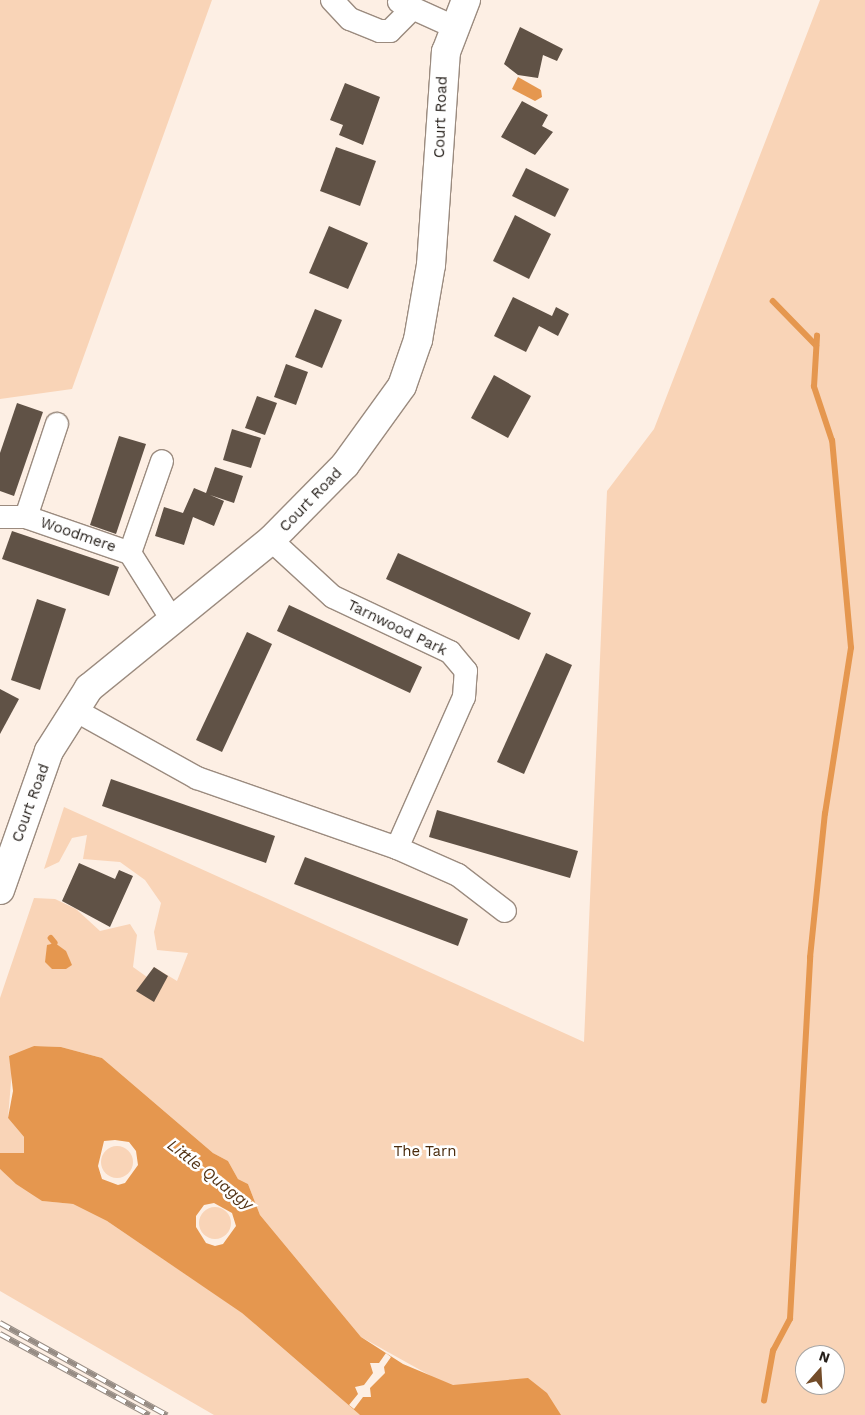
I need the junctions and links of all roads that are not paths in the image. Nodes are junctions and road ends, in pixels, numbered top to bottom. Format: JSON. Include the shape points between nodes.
{"nodes":[{"id":1,"x":332,"y":0,"type":"edge"},
{"id":2,"x":466,"y":0,"type":"edge"},
{"id":3,"x":454,"y":27,"type":"junction"},
{"id":4,"x":57,"y":424,"type":"dead end"},
{"id":5,"x":162,"y":461,"type":"dead end"},
{"id":6,"x":0,"y":517,"type":"edge"},
{"id":7,"x":26,"y":517,"type":"junction"},
{"id":8,"x":271,"y":540,"type":"junction"},
{"id":9,"x":130,"y":553,"type":"junction"},
{"id":10,"x":171,"y":618,"type":"junction"},
{"id":11,"x":73,"y":709,"type":"junction"},
{"id":12,"x":396,"y":848,"type":"junction"},
{"id":13,"x":0,"y":890,"type":"edge"},
{"id":14,"x":505,"y":911,"type":"dead end"}],
"edges":[{"from":1,"to":3,"type":"street","via":[[350,19],[380,31],[390,31],[404,6]]},
{"from":2,"to":3,"type":"main road","name":"Court Road"},
{"from":3,"to":8,"type":"main road","name":"Court Road","via":[[440,88],[436,228],[412,362],[402,386],[367,438]]},
{"from":4,"to":7,"type":"street","name":"Woodmere"},
{"from":5,"to":9,"type":"street","name":"Woodmere"},
{"from":6,"to":7,"type":"street","name":"Woodmere"},
{"from":7,"to":9,"type":"street","name":"Woodmere"},
{"from":8,"to":10,"type":"main road","name":"Court Road"},
{"from":8,"to":12,"type":"street","name":"Tarnwood Park","via":[[333,597],[450,652],[466,671],[464,697]]},
{"from":9,"to":10,"type":"street","name":"Woodmere"},
{"from":10,"to":11,"type":"main road","name":"Court Road","via":[[89,688]]},
{"from":11,"to":12,"type":"street","via":[[197,778]]},
{"from":11,"to":13,"type":"main road","name":"Court Road","via":[[49,751]]},
{"from":12,"to":14,"type":"street","via":[[458,875]]}]}
